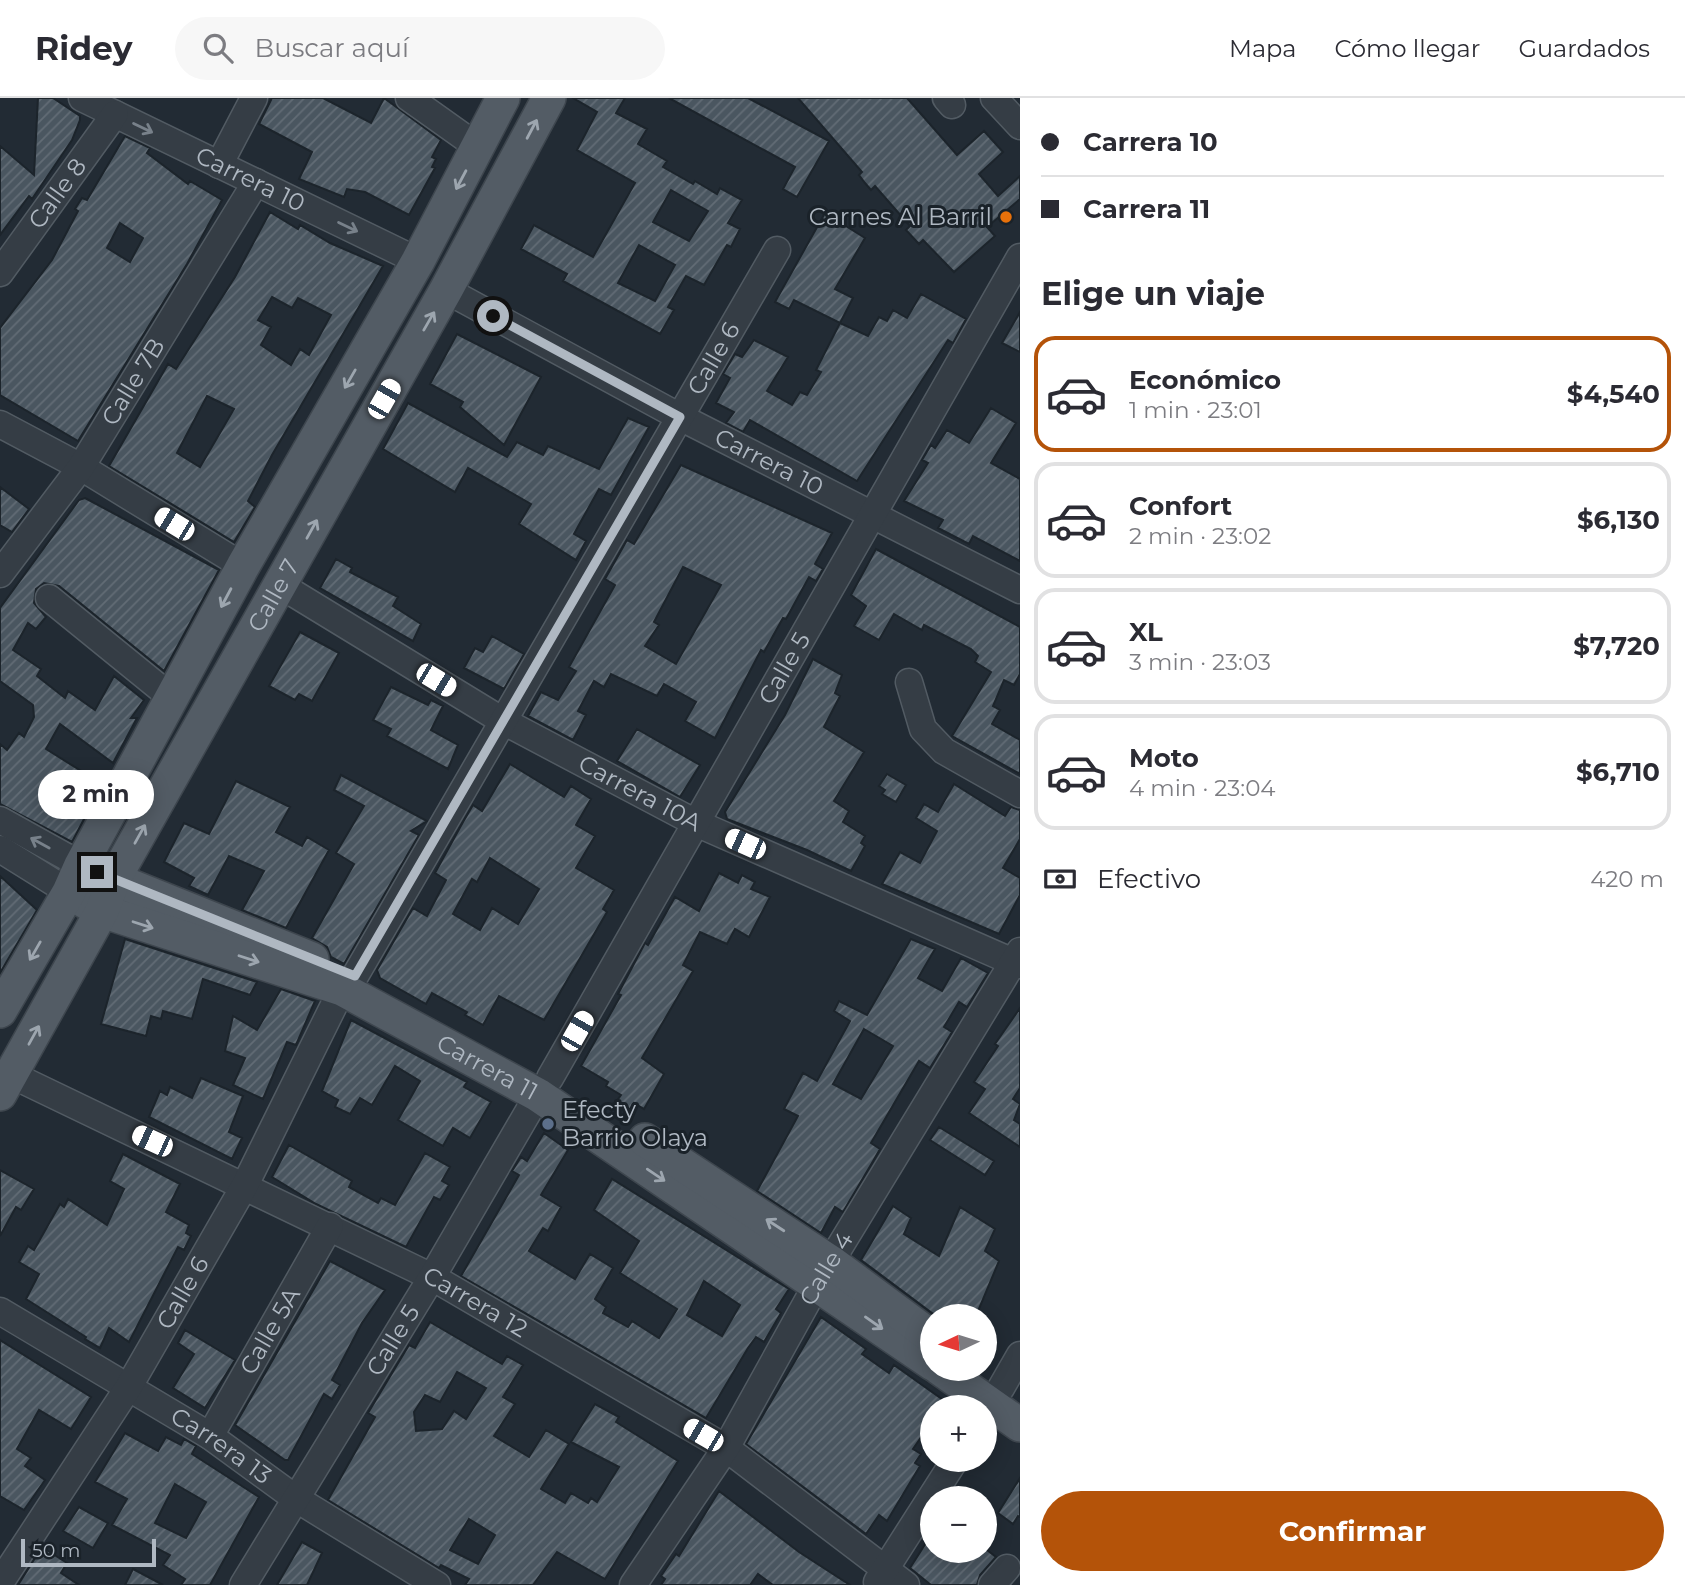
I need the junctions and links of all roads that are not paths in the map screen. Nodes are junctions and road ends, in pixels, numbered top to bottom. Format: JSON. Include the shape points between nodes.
{"nodes":[{"id":1,"x":82,"y":98,"type":"edge"},
{"id":2,"x":254,"y":98,"type":"edge"},
{"id":3,"x":409,"y":98,"type":"edge"},
{"id":4,"x":503,"y":98,"type":"edge"},
{"id":5,"x":549,"y":98,"type":"edge"},
{"id":6,"x":994,"y":98,"type":"edge"},
{"id":7,"x":115,"y":114,"type":"junction"},
{"id":8,"x":1020,"y":126,"type":"edge"},
{"id":9,"x":478,"y":147,"type":"junction"},
{"id":10,"x":219,"y":164,"type":"junction"},
{"id":11,"x":256,"y":182,"type":"junction"},
{"id":12,"x":777,"y":250,"type":"dead end"},
{"id":13,"x":1020,"y":257,"type":"edge"},
{"id":14,"x":418,"y":261,"type":"junction"},
{"id":15,"x":0,"y":273,"type":"edge"},
{"id":16,"x":446,"y":290,"type":"junction"},
{"id":17,"x":680,"y":417,"type":"junction"},
{"id":18,"x":0,"y":424,"type":"edge"},
{"id":19,"x":81,"y":467,"type":"junction"},
{"id":20,"x":872,"y":516,"type":"junction"},
{"id":21,"x":243,"y":566,"type":"junction"},
{"id":22,"x":0,"y":574,"type":"edge"},
{"id":23,"x":280,"y":585,"type":"junction"},
{"id":24,"x":1020,"y":590,"type":"edge"},
{"id":25,"x":49,"y":598,"type":"dead end"},
{"id":26,"x":909,"y":682,"type":"dead end"},
{"id":27,"x":172,"y":698,"type":"junction"},
{"id":28,"x":503,"y":721,"type":"junction"},
{"id":29,"x":1020,"y":794,"type":"edge"},
{"id":30,"x":0,"y":820,"type":"edge"},
{"id":31,"x":696,"y":823,"type":"junction"},
{"id":32,"x":0,"y":849,"type":"edge"},
{"id":33,"x":75,"y":879,"type":"junction"},
{"id":34,"x":114,"y":879,"type":"junction"},
{"id":35,"x":102,"y":911,"type":"junction"},
{"id":36,"x":1018,"y":959,"type":"edge"},
{"id":37,"x":348,"y":983,"type":"junction"},
{"id":38,"x":0,"y":1011,"type":"edge"},
{"id":39,"x":6,"y":1085,"type":"edge"},
{"id":40,"x":544,"y":1086,"type":"junction"},
{"id":41,"x":245,"y":1185,"type":"junction"},
{"id":42,"x":330,"y":1226,"type":"junction"},
{"id":43,"x":825,"y":1274,"type":"junction"},
{"id":44,"x":432,"y":1277,"type":"junction"},
{"id":45,"x":0,"y":1311,"type":"edge"},
{"id":46,"x":920,"y":1330,"type":"edge"},
{"id":47,"x":920,"y":1353,"type":"edge"},
{"id":48,"x":1020,"y":1354,"type":"edge"},
{"id":49,"x":962,"y":1381,"type":"edge"},
{"id":50,"x":984,"y":1381,"type":"edge"},
{"id":51,"x":128,"y":1388,"type":"junction"},
{"id":52,"x":999,"y":1402,"type":"edge"},
{"id":53,"x":1020,"y":1425,"type":"edge"},
{"id":54,"x":210,"y":1436,"type":"junction"},
{"id":55,"x":726,"y":1448,"type":"junction"},
{"id":56,"x":948,"y":1472,"type":"edge"},
{"id":57,"x":295,"y":1498,"type":"junction"},
{"id":58,"x":889,"y":1580,"type":"edge"},
{"id":59,"x":0,"y":1583,"type":"edge"},
{"id":60,"x":243,"y":1585,"type":"edge"},
{"id":61,"x":437,"y":1585,"type":"edge"},
{"id":62,"x":633,"y":1585,"type":"edge"}],
"edges":[{"from":1,"to":7,"type":"street","name":"Carrera 10"},
{"from":2,"to":10,"type":"street"},
{"from":3,"to":9,"type":"street"},
{"from":4,"to":9,"type":"main road","name":"Calle 7"},
{"from":16,"to":5,"type":"main road","name":"Calle 7","one_way":true},
{"from":6,"to":8,"type":"street"},
{"from":7,"to":10,"type":"street","name":"Carrera 10","one_way":true},
{"from":7,"to":15,"type":"street","name":"Calle 8"},
{"from":9,"to":14,"type":"main road","name":"Calle 7","one_way":true},
{"from":10,"to":11,"type":"street","name":"Carrera 10"},
{"from":11,"to":14,"type":"street","name":"Carrera 10","one_way":true},
{"from":11,"to":19,"type":"street","name":"Calle 7B"},
{"from":12,"to":17,"type":"street","name":"Calle 6"},
{"from":13,"to":20,"type":"street","name":"Calle 5"},
{"from":14,"to":21,"type":"main road","name":"Calle 7","one_way":true},
{"from":16,"to":17,"type":"street","name":"Carrera 10"},
{"from":23,"to":16,"type":"main road","name":"Calle 7","one_way":true},
{"from":17,"to":20,"type":"street","name":"Carrera 10"},
{"from":17,"to":28,"type":"street","name":"Calle 6"},
{"from":18,"to":19,"type":"street"},
{"from":19,"to":21,"type":"street"},
{"from":19,"to":22,"type":"street","name":"Calle 7B"},
{"from":20,"to":24,"type":"street","name":"Carrera 10"},
{"from":20,"to":31,"type":"street","name":"Calle 5"},
{"from":21,"to":27,"type":"main road","name":"Calle 7","one_way":true},
{"from":23,"to":28,"type":"street","name":"Carrera 10A"},
{"from":34,"to":23,"type":"main road","name":"Calle 7","one_way":true},
{"from":25,"to":27,"type":"street"},
{"from":26,"to":29,"type":"street","via":[[923,729],[944,751]]},
{"from":27,"to":33,"type":"main road","name":"Calle 7"},
{"from":28,"to":31,"type":"street","name":"Carrera 10A"},
{"from":28,"to":37,"type":"street","name":"Calle 6"},
{"from":33,"to":30,"type":"street","name":"Carrera 11","one_way":true},
{"from":31,"to":36,"type":"street","name":"Carrera 10A"},
{"from":31,"to":40,"type":"street","name":"Calle 5"},
{"from":32,"to":33,"type":"street","name":"Carrera 11"},
{"from":33,"to":34,"type":"main road","name":"Carrera 11"},
{"from":33,"to":35,"type":"main road","name":"Carrera 11"},
{"from":33,"to":38,"type":"main road","name":"Calle 7","one_way":true},
{"from":34,"to":35,"type":"main road","name":"Calle 7"},
{"from":34,"to":37,"type":"main road","name":"Carrera 11"},
{"from":35,"to":37,"type":"main road","name":"Carrera 11","one_way":true},
{"from":39,"to":35,"type":"main road","name":"Calle 7","one_way":true},
{"from":36,"to":43,"type":"street","name":"Calle 4"},
{"from":37,"to":40,"type":"main road","name":"Carrera 11"},
{"from":37,"to":41,"type":"street","name":"Calle 6"},
{"from":39,"to":41,"type":"street","name":"Carrera 12"},
{"from":40,"to":43,"type":"main road","name":"Carrera 11"},
{"from":40,"to":44,"type":"street","name":"Calle 5"},
{"from":41,"to":42,"type":"street","name":"Carrera 12"},
{"from":41,"to":51,"type":"street","name":"Calle 6"},
{"from":42,"to":44,"type":"street","name":"Carrera 12"},
{"from":42,"to":54,"type":"street","name":"Calle 5A"},
{"from":43,"to":46,"type":"main road","name":"Carrera 11"},
{"from":43,"to":47,"type":"main road","name":"Carrera 11","one_way":true},
{"from":43,"to":55,"type":"street","name":"Calle 4"},
{"from":44,"to":55,"type":"street","name":"Carrera 12"},
{"from":44,"to":57,"type":"street","name":"Calle 5"},
{"from":45,"to":51,"type":"street","name":"Carrera 13"},
{"from":48,"to":52,"type":"street"},
{"from":49,"to":52,"type":"main road"},
{"from":50,"to":52,"type":"main road"},
{"from":51,"to":54,"type":"street","name":"Carrera 13"},
{"from":51,"to":59,"type":"street","name":"Calle 6"},
{"from":52,"to":53,"type":"main road"},
{"from":54,"to":57,"type":"street","name":"Carrera 13"},
{"from":55,"to":58,"type":"street","name":"Carrera 12"},
{"from":55,"to":62,"type":"street","name":"Calle 4"},
{"from":56,"to":58,"type":"street"},
{"from":57,"to":60,"type":"street","name":"Calle 5"},
{"from":57,"to":61,"type":"street","name":"Carrera 13"}]}
